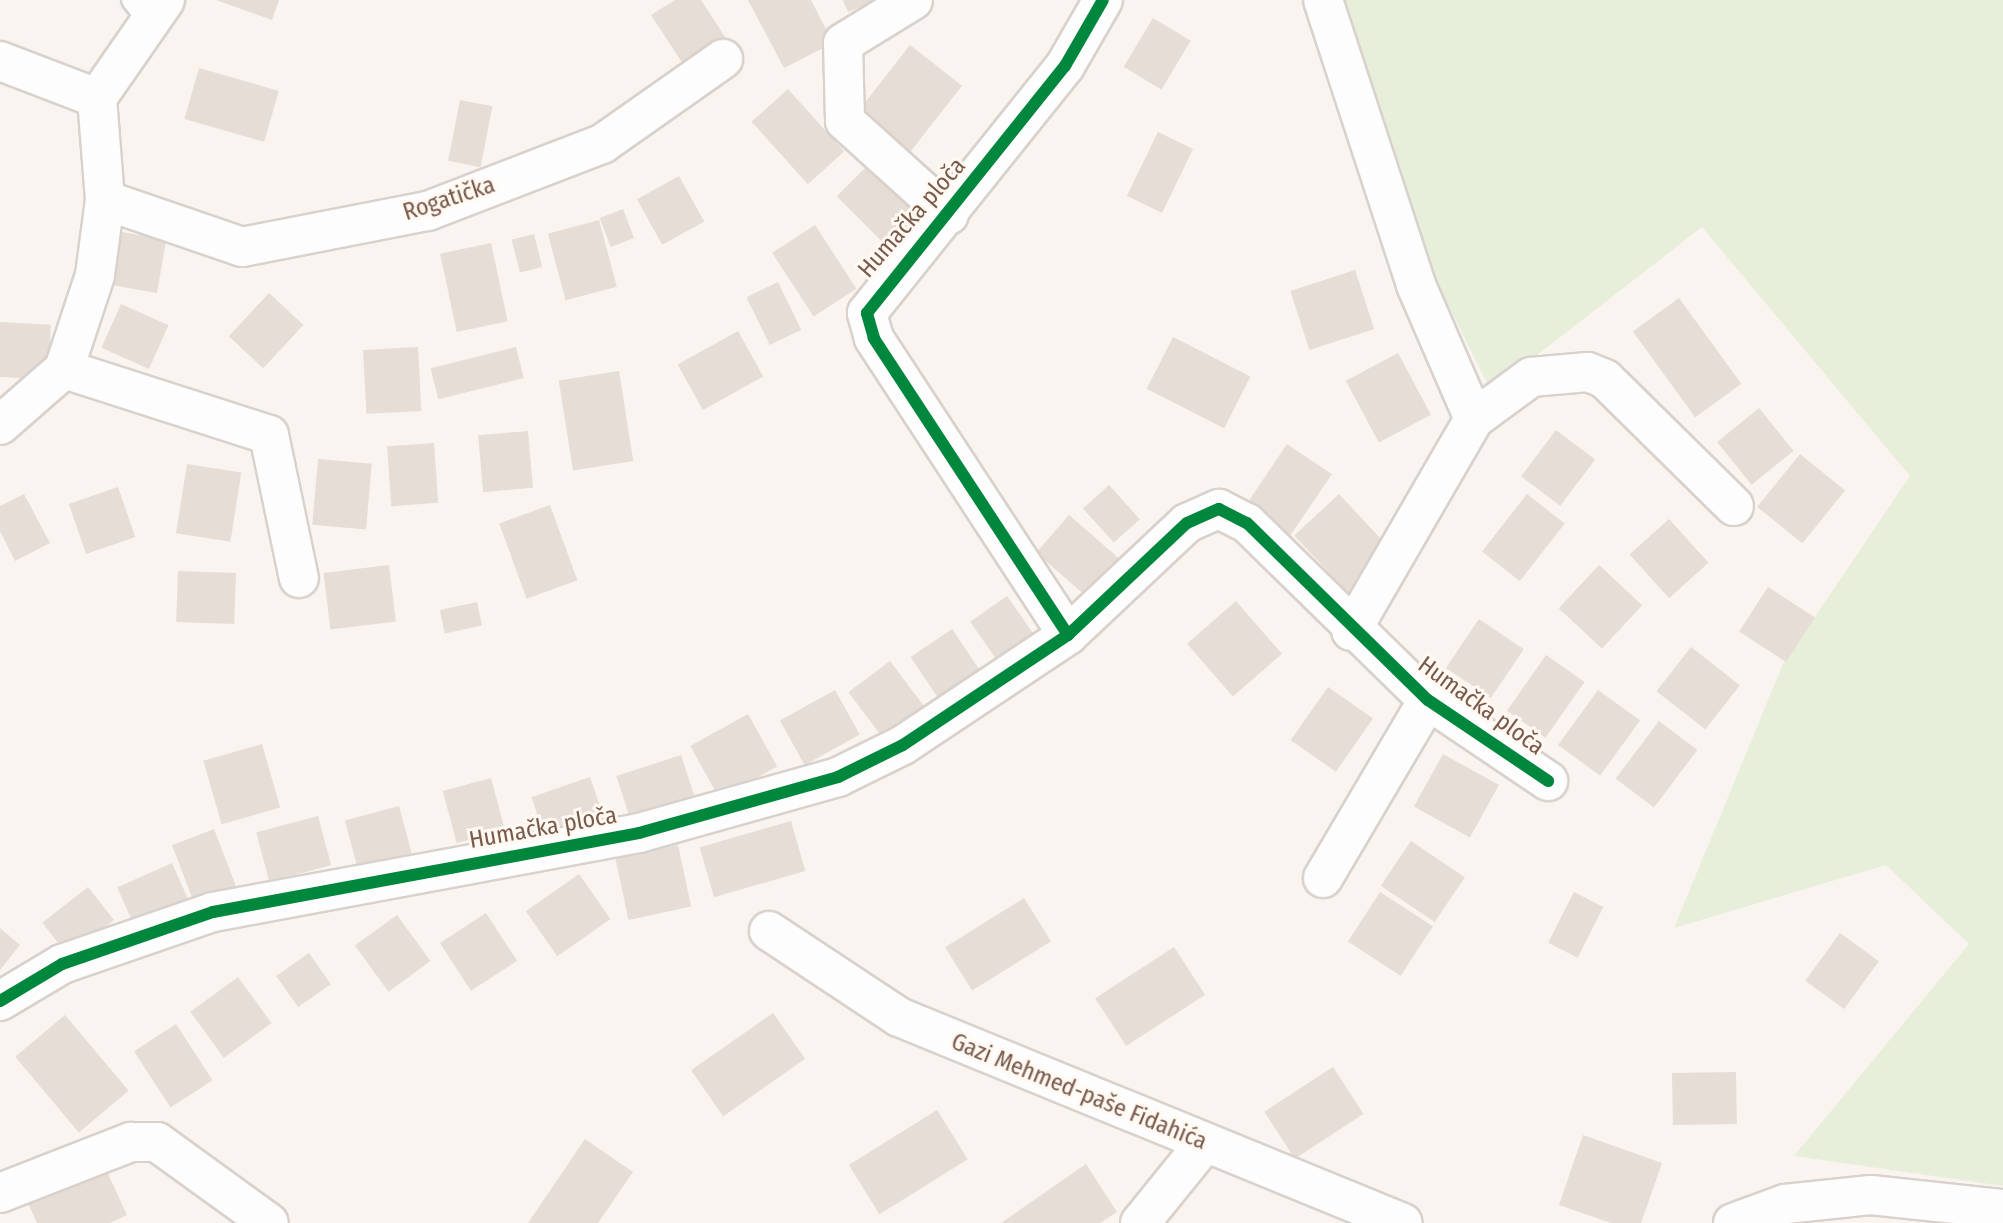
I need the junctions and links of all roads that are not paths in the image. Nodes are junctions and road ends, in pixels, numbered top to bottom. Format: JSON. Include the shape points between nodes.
{"nodes":[{"id":1,"x":913,"y":0,"type":"edge"},
{"id":2,"x":1103,"y":0,"type":"edge"},
{"id":3,"x":1323,"y":0,"type":"edge"},
{"id":4,"x":149,"y":7,"type":"edge"},
{"id":5,"x":723,"y":59,"type":"dead end"},
{"id":6,"x":0,"y":61,"type":"edge"},
{"id":7,"x":97,"y":98,"type":"junction"},
{"id":8,"x":105,"y":200,"type":"junction"},
{"id":9,"x":949,"y":215,"type":"junction"},
{"id":10,"x":64,"y":369,"type":"junction"},
{"id":11,"x":1474,"y":419,"type":"junction"},
{"id":12,"x":0,"y":425,"type":"edge"},
{"id":13,"x":1734,"y":506,"type":"dead end"},
{"id":14,"x":299,"y":578,"type":"dead end"},
{"id":15,"x":1351,"y":631,"type":"junction"},
{"id":16,"x":1068,"y":635,"type":"junction"},
{"id":17,"x":1428,"y":700,"type":"junction"},
{"id":18,"x":1548,"y":781,"type":"dead end"},
{"id":19,"x":1323,"y":878,"type":"dead end"},
{"id":20,"x":769,"y":931,"type":"dead end"},
{"id":21,"x":0,"y":1001,"type":"edge"},
{"id":22,"x":1204,"y":1144,"type":"junction"},
{"id":23,"x":0,"y":1193,"type":"edge"},
{"id":24,"x":2003,"y":1209,"type":"edge"},
{"id":25,"x":269,"y":1223,"type":"edge"},
{"id":26,"x":1140,"y":1223,"type":"edge"},
{"id":27,"x":1403,"y":1223,"type":"edge"},
{"id":28,"x":1733,"y":1223,"type":"edge"}],
"edges":[{"from":1,"to":9,"type":"street","name":"Humačka ploča","via":[[843,43],[845,121]]},
{"from":2,"to":9,"type":"street","name":"Humačka ploča","via":[[1065,66]]},
{"from":3,"to":11,"type":"street","via":[[1416,285]]},
{"from":4,"to":7,"type":"street"},
{"from":5,"to":8,"type":"street","name":"Rogatička","via":[[602,144],[428,211],[242,247]]},
{"from":6,"to":7,"type":"street"},
{"from":7,"to":8,"type":"street"},
{"from":8,"to":10,"type":"street","via":[[95,275]]},
{"from":9,"to":16,"type":"street","name":"Humačka ploča","via":[[871,300],[868,325]]},
{"from":10,"to":12,"type":"street"},
{"from":10,"to":14,"type":"street","via":[[269,435]]},
{"from":11,"to":13,"type":"street","via":[[1531,377],[1588,372],[1605,379]]},
{"from":11,"to":15,"type":"street"},
{"from":15,"to":16,"type":"street","name":"Humačka ploča","via":[[1247,523],[1219,509],[1187,523]]},
{"from":15,"to":17,"type":"street","name":"Humačka ploča"},
{"from":16,"to":21,"type":"street","name":"Humačka ploča","via":[[903,745],[758,806],[262,899],[62,964]]},
{"from":17,"to":18,"type":"street","name":"Humačka ploča"},
{"from":17,"to":19,"type":"street","name":"Humačka ploča"},
{"from":20,"to":22,"type":"street","name":"Gazi Mehmed-paše Fidahića","via":[[899,1017]]},
{"from":22,"to":26,"type":"street"},
{"from":22,"to":27,"type":"street","name":"Gazi Mehmed-paše Fidahića"},
{"from":23,"to":25,"type":"street","via":[[131,1142],[157,1142]]},
{"from":24,"to":28,"type":"street","via":[[1858,1195],[1785,1204]]}]}
